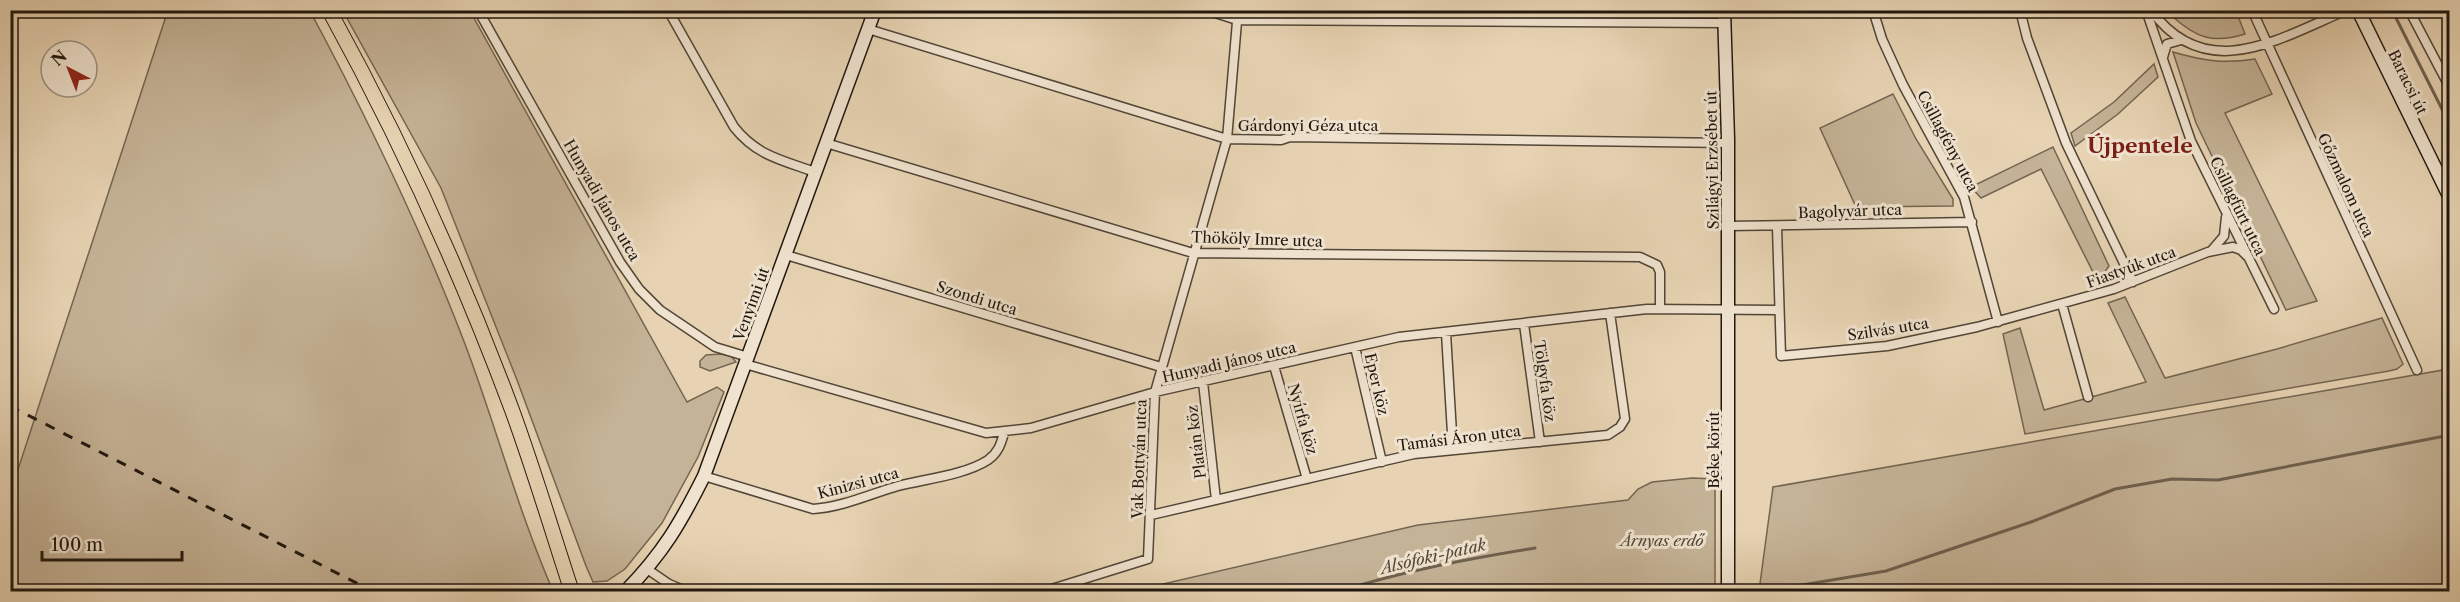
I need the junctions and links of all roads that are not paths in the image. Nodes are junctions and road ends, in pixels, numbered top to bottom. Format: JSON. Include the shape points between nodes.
{"nodes":[{"id":1,"x":329,"y":10,"type":"edge"},
{"id":2,"x":478,"y":10,"type":"edge"},
{"id":3,"x":668,"y":10,"type":"edge"},
{"id":4,"x":875,"y":10,"type":"edge"},
{"id":5,"x":1206,"y":10,"type":"edge"},
{"id":6,"x":1873,"y":10,"type":"edge"},
{"id":7,"x":2020,"y":10,"type":"edge"},
{"id":8,"x":2146,"y":10,"type":"edge"},
{"id":9,"x":2151,"y":10,"type":"edge"},
{"id":10,"x":2252,"y":10,"type":"edge"},
{"id":11,"x":2347,"y":10,"type":"edge"},
{"id":12,"x":2358,"y":10,"type":"edge"},
{"id":13,"x":2409,"y":10,"type":"edge"},
{"id":14,"x":1238,"y":15,"type":"edge"},
{"id":15,"x":1724,"y":17,"type":"edge"},
{"id":16,"x":868,"y":29,"type":"junction"},
{"id":17,"x":2181,"y":40,"type":"junction"},
{"id":18,"x":2265,"y":44,"type":"junction"},
{"id":19,"x":2163,"y":61,"type":"junction"},
{"id":20,"x":2450,"y":88,"type":"edge"},
{"id":21,"x":1227,"y":139,"type":"junction"},
{"id":22,"x":826,"y":143,"type":"junction"},
{"id":23,"x":1728,"y":143,"type":"junction"},
{"id":24,"x":815,"y":172,"type":"junction"},
{"id":25,"x":2450,"y":198,"type":"edge"},
{"id":26,"x":2226,"y":213,"type":"junction"},
{"id":27,"x":1972,"y":222,"type":"junction"},
{"id":28,"x":1728,"y":226,"type":"junction"},
{"id":29,"x":1777,"y":226,"type":"junction"},
{"id":30,"x":2208,"y":252,"type":"junction"},
{"id":31,"x":1193,"y":253,"type":"junction"},
{"id":32,"x":786,"y":255,"type":"junction"},
{"id":33,"x":2247,"y":256,"type":"junction"},
{"id":34,"x":2133,"y":282,"type":"junction"},
{"id":35,"x":2062,"y":304,"type":"junction"},
{"id":36,"x":1660,"y":309,"type":"junction"},
{"id":37,"x":1729,"y":309,"type":"junction"},
{"id":38,"x":2274,"y":309,"type":"dead end"},
{"id":39,"x":1779,"y":310,"type":"junction"},
{"id":40,"x":1610,"y":313,"type":"junction"},
{"id":41,"x":1998,"y":322,"type":"junction"},
{"id":42,"x":1524,"y":324,"type":"junction"},
{"id":43,"x":1446,"y":333,"type":"junction"},
{"id":44,"x":1355,"y":347,"type":"junction"},
{"id":45,"x":747,"y":361,"type":"junction"},
{"id":46,"x":1274,"y":366,"type":"junction"},
{"id":47,"x":1161,"y":367,"type":"junction"},
{"id":48,"x":2417,"y":370,"type":"dead end"},
{"id":49,"x":1203,"y":382,"type":"junction"},
{"id":50,"x":1155,"y":392,"type":"junction"},
{"id":51,"x":2088,"y":397,"type":"dead end"},
{"id":52,"x":1004,"y":433,"type":"junction"},
{"id":53,"x":1540,"y":442,"type":"junction"},
{"id":54,"x":1454,"y":450,"type":"junction"},
{"id":55,"x":1382,"y":462,"type":"junction"},
{"id":56,"x":704,"y":476,"type":"junction"},
{"id":57,"x":1306,"y":479,"type":"junction"},
{"id":58,"x":1216,"y":500,"type":"junction"},
{"id":59,"x":1151,"y":515,"type":"junction"},
{"id":60,"x":646,"y":569,"type":"junction"},
{"id":61,"x":572,"y":591,"type":"edge"},
{"id":62,"x":625,"y":591,"type":"edge"},
{"id":63,"x":687,"y":591,"type":"edge"},
{"id":64,"x":1042,"y":591,"type":"edge"},
{"id":65,"x":1728,"y":591,"type":"edge"}],
"edges":[{"from":1,"to":61,"type":"main road","via":[[405,159],[472,309],[513,413]]},
{"from":2,"to":45,"type":"street","name":"Hunyadi János utca","via":[[639,289],[660,310],[715,347]]},
{"from":3,"to":24,"type":"street","via":[[746,142],[758,151]]},
{"from":4,"to":16,"type":"street","name":"Venyimi út"},
{"from":5,"to":14,"type":"street"},
{"from":6,"to":27,"type":"street","name":"Csillagfény utca","via":[[1902,85],[1964,197]]},
{"from":7,"to":34,"type":"street","via":[[2066,143]]},
{"from":8,"to":19,"type":"street","name":"Csillagfürt utca"},
{"from":9,"to":17,"type":"street"},
{"from":10,"to":18,"type":"street","name":"Gőzmalom utca"},
{"from":11,"to":18,"type":"street"},
{"from":12,"to":25,"type":"street","name":"Baracsi út"},
{"from":13,"to":20,"type":"street"},
{"from":14,"to":15,"type":"street"},
{"from":14,"to":21,"type":"street","name":"Vak Bottyán utca"},
{"from":15,"to":23,"type":"street","name":"Szilágyi Erzsébet út"},
{"from":16,"to":21,"type":"street","name":"Gárdonyi Géza utca"},
{"from":16,"to":22,"type":"street","name":"Venyimi út"},
{"from":17,"to":18,"type":"street","via":[[2227,53]]},
{"from":17,"to":19,"type":"street","via":[[2167,44]]},
{"from":18,"to":48,"type":"street","name":"Gőzmalom utca"},
{"from":19,"to":26,"type":"street","name":"Csillagfürt utca","via":[[2185,126]]},
{"from":21,"to":23,"type":"street","name":"Gárdonyi Géza utca"},
{"from":21,"to":31,"type":"street","name":"Vak Bottyán utca"},
{"from":22,"to":24,"type":"street","name":"Venyimi út"},
{"from":22,"to":31,"type":"street","name":"Thököly Imre utca"},
{"from":23,"to":28,"type":"street","name":"Szilágyi Erzsébet út"},
{"from":24,"to":32,"type":"street","name":"Venyimi út"},
{"from":26,"to":30,"type":"street","via":[[2224,236]]},
{"from":26,"to":33,"type":"street","name":"Csillagfürt utca"},
{"from":27,"to":29,"type":"street","name":"Bagolyvár utca"},
{"from":27,"to":41,"type":"street","name":"Csillagfény utca"},
{"from":28,"to":29,"type":"street","name":"Bagolyvár utca"},
{"from":28,"to":37,"type":"street","name":"Szilágyi Erzsébet út"},
{"from":29,"to":39,"type":"street"},
{"from":30,"to":33,"type":"street","name":"Fiastyúk utca","via":[[2233,247]]},
{"from":30,"to":34,"type":"street","name":"Fiastyúk utca"},
{"from":31,"to":36,"type":"street","name":"Thököly Imre utca","via":[[1640,257],[1654,262],[1660,272]]},
{"from":31,"to":47,"type":"street","name":"Vak Bottyán utca"},
{"from":32,"to":45,"type":"street","name":"Venyimi út"},
{"from":32,"to":47,"type":"street","name":"Szondi utca"},
{"from":33,"to":38,"type":"street","name":"Csillagfürt utca"},
{"from":34,"to":35,"type":"street","name":"Fiastyúk utca"},
{"from":35,"to":41,"type":"street","name":"Fiastyúk utca"},
{"from":35,"to":51,"type":"street"},
{"from":36,"to":37,"type":"street","name":"Hunyadi János utca"},
{"from":36,"to":40,"type":"street","name":"Hunyadi János utca"},
{"from":37,"to":39,"type":"street","name":"Hunyadi János utca"},
{"from":37,"to":65,"type":"street","name":"Béke körút"},
{"from":39,"to":41,"type":"street","name":"Szilvás utca","via":[[1781,356],[1887,346]]},
{"from":40,"to":42,"type":"street","name":"Hunyadi János utca"},
{"from":40,"to":53,"type":"street","name":"Tamási Áron utca","via":[[1623,423],[1608,435]]},
{"from":42,"to":43,"type":"street","name":"Hunyadi János utca"},
{"from":42,"to":53,"type":"street","name":"Tölgyfa köz"},
{"from":43,"to":44,"type":"street","name":"Hunyadi János utca","via":[[1399,337]]},
{"from":43,"to":54,"type":"street"},
{"from":44,"to":46,"type":"street","name":"Hunyadi János utca"},
{"from":44,"to":55,"type":"street","name":"Eper köz"},
{"from":45,"to":52,"type":"street","name":"Hunyadi János utca","via":[[986,433]]},
{"from":45,"to":56,"type":"street","name":"Venyimi út"},
{"from":46,"to":49,"type":"street","name":"Hunyadi János utca"},
{"from":46,"to":57,"type":"street","name":"Nyírfa köz"},
{"from":47,"to":50,"type":"street","name":"Vak Bottyán utca"},
{"from":49,"to":50,"type":"street","name":"Hunyadi János utca"},
{"from":49,"to":58,"type":"street","name":"Platán köz"},
{"from":50,"to":52,"type":"street","name":"Hunyadi János utca"},
{"from":50,"to":59,"type":"street","name":"Vak Bottyán utca"},
{"from":52,"to":56,"type":"street","name":"Kinizsi utca","via":[[1000,448],[974,467],[829,508],[813,509]]},
{"from":53,"to":54,"type":"street","name":"Tamási Áron utca"},
{"from":54,"to":55,"type":"street","name":"Tamási Áron utca"},
{"from":55,"to":57,"type":"street","name":"Tamási Áron utca"},
{"from":56,"to":60,"type":"street","name":"Venyimi út","via":[[682,520]]},
{"from":57,"to":58,"type":"street","name":"Tamási Áron utca"},
{"from":58,"to":59,"type":"street","name":"Tamási Áron utca"},
{"from":59,"to":64,"type":"street","name":"Vak Bottyán utca","via":[[1148,559]]},
{"from":60,"to":62,"type":"street","name":"Venyimi út"},
{"from":60,"to":63,"type":"street"}]}
